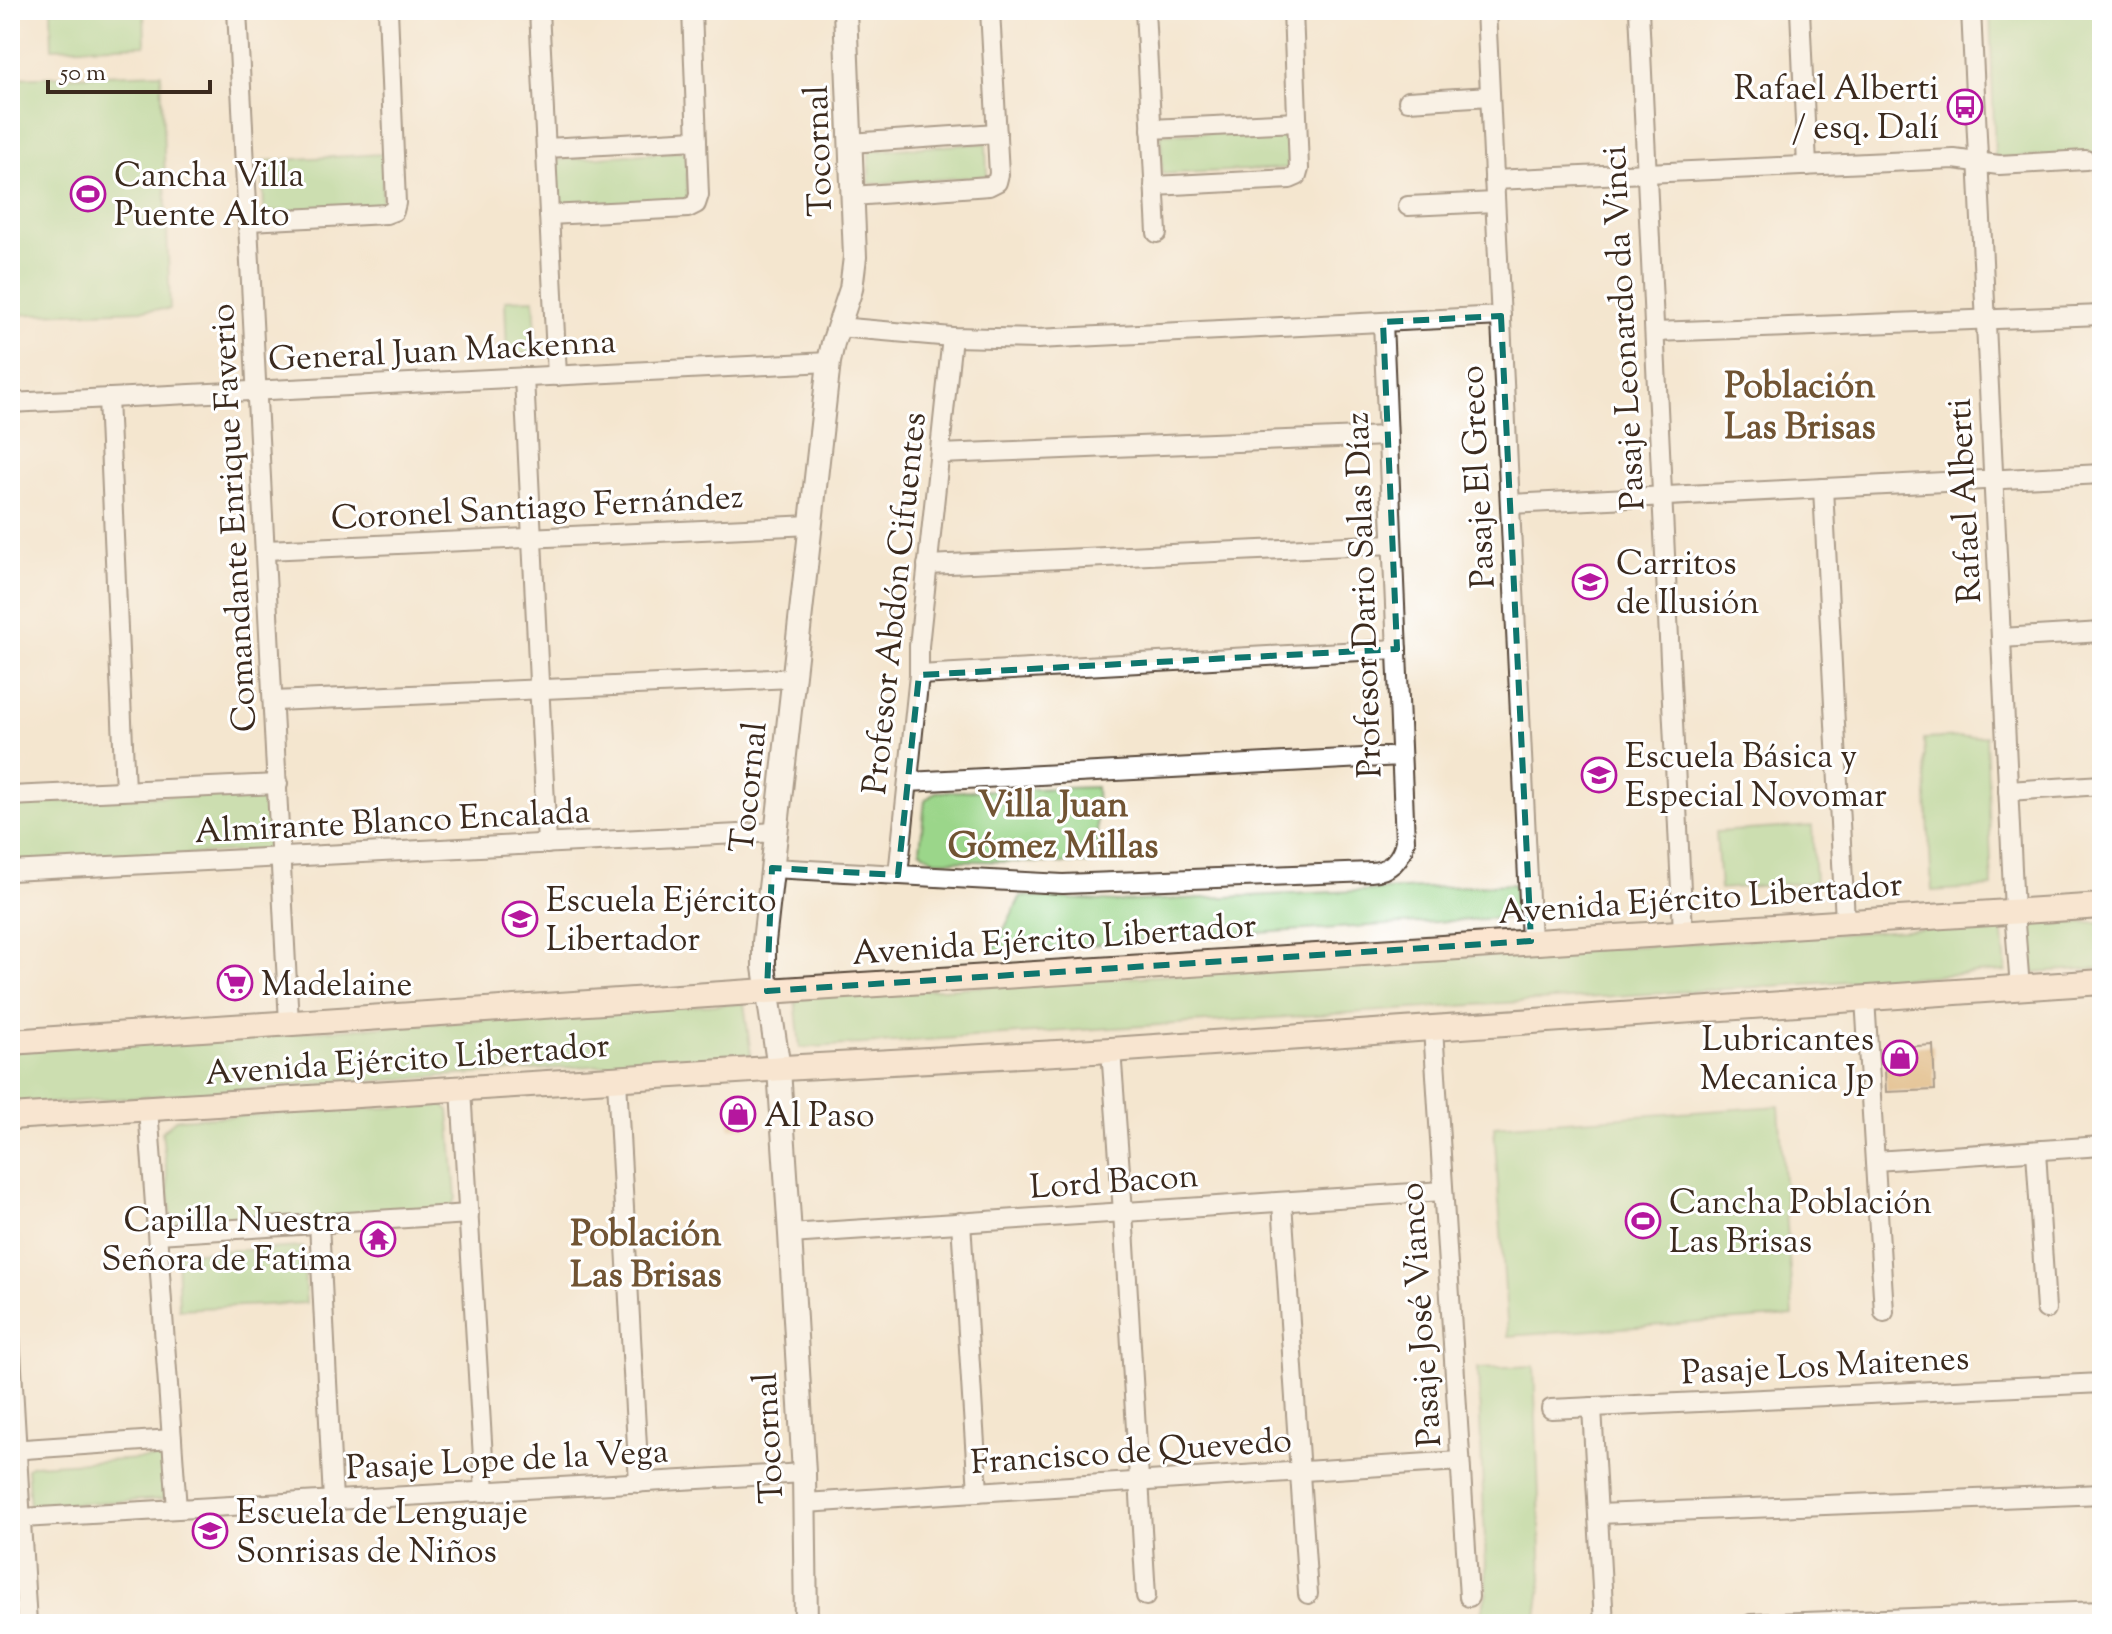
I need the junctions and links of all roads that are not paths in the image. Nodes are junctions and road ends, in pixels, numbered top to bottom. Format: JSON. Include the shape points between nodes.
{"nodes":[{"id":1,"x":237,"y":10,"type":"edge"},
{"id":2,"x":388,"y":10,"type":"edge"},
{"id":3,"x":539,"y":10,"type":"edge"},
{"id":4,"x":692,"y":10,"type":"edge"},
{"id":5,"x":845,"y":10,"type":"edge"},
{"id":6,"x":990,"y":10,"type":"edge"},
{"id":7,"x":1145,"y":10,"type":"edge"},
{"id":8,"x":1293,"y":10,"type":"edge"},
{"id":9,"x":1486,"y":10,"type":"edge"},
{"id":10,"x":1639,"y":10,"type":"edge"},
{"id":11,"x":1800,"y":10,"type":"edge"},
{"id":12,"x":1971,"y":10,"type":"edge"},
{"id":13,"x":1490,"y":96,"type":"junction"},
{"id":14,"x":1408,"y":101,"type":"dead end"},
{"id":15,"x":1297,"y":122,"type":"junction"},
{"id":16,"x":1151,"y":129,"type":"junction"},
{"id":17,"x":997,"y":133,"type":"junction"},
{"id":18,"x":697,"y":140,"type":"junction"},
{"id":19,"x":850,"y":143,"type":"junction"},
{"id":20,"x":546,"y":148,"type":"junction"},
{"id":21,"x":2086,"y":160,"type":"dead end"},
{"id":22,"x":1978,"y":162,"type":"junction"},
{"id":23,"x":1807,"y":166,"type":"junction"},
{"id":24,"x":1647,"y":173,"type":"junction"},
{"id":25,"x":1494,"y":180,"type":"junction"},
{"id":26,"x":1154,"y":186,"type":"junction"},
{"id":27,"x":853,"y":196,"type":"junction"},
{"id":28,"x":1495,"y":202,"type":"junction"},
{"id":29,"x":1408,"y":206,"type":"dead end"},
{"id":30,"x":549,"y":215,"type":"junction"},
{"id":31,"x":249,"y":221,"type":"junction"},
{"id":32,"x":1157,"y":233,"type":"dead end"},
{"id":33,"x":2102,"y":315,"type":"edge"},
{"id":34,"x":1501,"y":316,"type":"junction"},
{"id":35,"x":1986,"y":320,"type":"junction"},
{"id":36,"x":1383,"y":322,"type":"junction"},
{"id":37,"x":838,"y":327,"type":"junction"},
{"id":38,"x":1655,"y":332,"type":"junction"},
{"id":39,"x":952,"y":337,"type":"junction"},
{"id":40,"x":829,"y":362,"type":"junction"},
{"id":41,"x":557,"y":376,"type":"junction"},
{"id":42,"x":524,"y":377,"type":"junction"},
{"id":43,"x":257,"y":391,"type":"junction"},
{"id":44,"x":108,"y":398,"type":"junction"},
{"id":45,"x":10,"y":403,"type":"edge"},
{"id":46,"x":1387,"y":436,"type":"junction"},
{"id":47,"x":940,"y":454,"type":"junction"},
{"id":48,"x":2102,"y":474,"type":"edge"},
{"id":49,"x":1993,"y":480,"type":"junction"},
{"id":50,"x":1823,"y":488,"type":"junction"},
{"id":51,"x":1662,"y":496,"type":"junction"},
{"id":52,"x":1510,"y":504,"type":"junction"},
{"id":53,"x":811,"y":525,"type":"junction"},
{"id":54,"x":532,"y":538,"type":"junction"},
{"id":55,"x":1392,"y":544,"type":"junction"},
{"id":56,"x":266,"y":550,"type":"junction"},
{"id":57,"x":927,"y":565,"type":"junction"},
{"id":58,"x":2102,"y":632,"type":"edge"},
{"id":59,"x":2001,"y":638,"type":"junction"},
{"id":60,"x":1397,"y":649,"type":"junction"},
{"id":61,"x":919,"y":675,"type":"junction"},
{"id":62,"x":793,"y":678,"type":"junction"},
{"id":63,"x":540,"y":689,"type":"junction"},
{"id":64,"x":274,"y":701,"type":"junction"},
{"id":65,"x":1401,"y":756,"type":"junction"},
{"id":66,"x":908,"y":782,"type":"junction"},
{"id":67,"x":278,"y":784,"type":"junction"},
{"id":68,"x":2102,"y":785,"type":"edge"},
{"id":69,"x":125,"y":790,"type":"junction"},
{"id":70,"x":2008,"y":791,"type":"junction"},
{"id":71,"x":10,"y":796,"type":"edge"},
{"id":72,"x":776,"y":832,"type":"junction"},
{"id":73,"x":547,"y":844,"type":"junction"},
{"id":74,"x":281,"y":857,"type":"junction"},
{"id":75,"x":772,"y":868,"type":"junction"},
{"id":76,"x":10,"y":871,"type":"edge"},
{"id":77,"x":898,"y":875,"type":"junction"},
{"id":78,"x":2102,"y":906,"type":"edge"},
{"id":79,"x":2014,"y":911,"type":"junction"},
{"id":80,"x":1845,"y":921,"type":"junction"},
{"id":81,"x":1683,"y":932,"type":"junction"},
{"id":82,"x":1531,"y":941,"type":"junction"},
{"id":83,"x":2102,"y":982,"type":"edge"},
{"id":84,"x":2020,"y":988,"type":"junction"},
{"id":85,"x":767,"y":991,"type":"junction"},
{"id":86,"x":1865,"y":998,"type":"junction"},
{"id":87,"x":289,"y":1023,"type":"junction"},
{"id":88,"x":1433,"y":1028,"type":"junction"},
{"id":89,"x":10,"y":1042,"type":"edge"},
{"id":90,"x":1111,"y":1050,"type":"junction"},
{"id":91,"x":779,"y":1069,"type":"junction"},
{"id":92,"x":617,"y":1080,"type":"junction"},
{"id":93,"x":461,"y":1089,"type":"junction"},
{"id":94,"x":148,"y":1108,"type":"junction"},
{"id":95,"x":10,"y":1117,"type":"edge"},
{"id":96,"x":2102,"y":1146,"type":"edge"},
{"id":97,"x":2036,"y":1151,"type":"junction"},
{"id":98,"x":1875,"y":1161,"type":"junction"},
{"id":99,"x":1443,"y":1191,"type":"junction"},
{"id":100,"x":1282,"y":1202,"type":"junction"},
{"id":101,"x":1123,"y":1212,"type":"junction"},
{"id":102,"x":469,"y":1214,"type":"junction"},
{"id":103,"x":961,"y":1222,"type":"junction"},
{"id":104,"x":319,"y":1223,"type":"junction"},
{"id":105,"x":158,"y":1234,"type":"junction"},
{"id":106,"x":790,"y":1234,"type":"junction"},
{"id":107,"x":2046,"y":1309,"type":"dead end"},
{"id":108,"x":1884,"y":1312,"type":"dead end"},
{"id":109,"x":10,"y":1335,"type":"edge"},
{"id":110,"x":2102,"y":1383,"type":"edge"},
{"id":111,"x":1592,"y":1407,"type":"junction"},
{"id":112,"x":1551,"y":1409,"type":"dead end"},
{"id":113,"x":172,"y":1439,"type":"junction"},
{"id":114,"x":14,"y":1450,"type":"edge"},
{"id":115,"x":1460,"y":1461,"type":"junction"},
{"id":116,"x":1300,"y":1471,"type":"junction"},
{"id":117,"x":804,"y":1473,"type":"junction"},
{"id":118,"x":1140,"y":1482,"type":"junction"},
{"id":119,"x":639,"y":1483,"type":"junction"},
{"id":120,"x":485,"y":1492,"type":"junction"},
{"id":121,"x":978,"y":1492,"type":"junction"},
{"id":122,"x":2102,"y":1494,"type":"edge"},
{"id":123,"x":333,"y":1500,"type":"junction"},
{"id":124,"x":805,"y":1503,"type":"junction"},
{"id":125,"x":177,"y":1509,"type":"junction"},
{"id":126,"x":1598,"y":1514,"type":"junction"},
{"id":127,"x":22,"y":1518,"type":"junction"},
{"id":128,"x":1308,"y":1594,"type":"dead end"},
{"id":129,"x":1146,"y":1596,"type":"dead end"},
{"id":130,"x":1469,"y":1597,"type":"dead end"},
{"id":131,"x":2102,"y":1611,"type":"edge"},
{"id":132,"x":27,"y":1624,"type":"edge"},
{"id":133,"x":806,"y":1624,"type":"edge"},
{"id":134,"x":1604,"y":1624,"type":"edge"},
{"id":135,"x":1751,"y":1624,"type":"edge"}],
"edges":[{"from":1,"to":31,"type":"street","name":"Comandante Enrique Faverio"},
{"from":2,"to":31,"type":"street","via":[[394,211]]},
{"from":3,"to":20,"type":"street"},
{"from":4,"to":18,"type":"street"},
{"from":5,"to":19,"type":"street","name":"Tocornal"},
{"from":6,"to":17,"type":"street"},
{"from":7,"to":16,"type":"street"},
{"from":8,"to":15,"type":"street"},
{"from":9,"to":13,"type":"street","name":"Pasaje El Greco"},
{"from":10,"to":24,"type":"street","name":"Pasaje Leonardo da Vinci"},
{"from":11,"to":23,"type":"street"},
{"from":12,"to":22,"type":"street","name":"Rafael Alberti"},
{"from":13,"to":14,"type":"street"},
{"from":13,"to":25,"type":"street","name":"Pasaje El Greco"},
{"from":15,"to":16,"type":"street"},
{"from":15,"to":26,"type":"street","via":[[1297,176]]},
{"from":16,"to":26,"type":"street"},
{"from":17,"to":19,"type":"street"},
{"from":17,"to":27,"type":"street","via":[[999,174],[989,186]]},
{"from":18,"to":20,"type":"street"},
{"from":18,"to":30,"type":"street","via":[[696,204]]},
{"from":19,"to":27,"type":"street","name":"Tocornal"},
{"from":20,"to":30,"type":"street"},
{"from":21,"to":22,"type":"street"},
{"from":22,"to":23,"type":"street"},
{"from":22,"to":35,"type":"street","name":"Rafael Alberti"},
{"from":23,"to":24,"type":"street"},
{"from":24,"to":25,"type":"street"},
{"from":24,"to":38,"type":"street","name":"Pasaje Leonardo da Vinci"},
{"from":25,"to":28,"type":"street","name":"Pasaje El Greco"},
{"from":26,"to":32,"type":"street"},
{"from":27,"to":37,"type":"street","name":"Tocornal","via":[[853,273]]},
{"from":28,"to":29,"type":"street"},
{"from":28,"to":34,"type":"street","name":"Pasaje El Greco"},
{"from":30,"to":41,"type":"street"},
{"from":31,"to":43,"type":"street","name":"Comandante Enrique Faverio"},
{"from":33,"to":35,"type":"street"},
{"from":34,"to":36,"type":"street"},
{"from":34,"to":52,"type":"street","name":"Pasaje El Greco"},
{"from":35,"to":38,"type":"street"},
{"from":35,"to":49,"type":"street","name":"Rafael Alberti"},
{"from":36,"to":39,"type":"street","via":[[1037,339]]},
{"from":36,"to":46,"type":"street","name":"Profesor Dario Salas Díaz"},
{"from":37,"to":39,"type":"street"},
{"from":37,"to":40,"type":"street","name":"Tocornal"},
{"from":38,"to":51,"type":"street","name":"Pasaje Leonardo da Vinci"},
{"from":39,"to":47,"type":"street","name":"Profesor Abdón Cifuentes"},
{"from":40,"to":41,"type":"street","name":"General Juan Mackenna"},
{"from":40,"to":53,"type":"street","name":"Tocornal"},
{"from":41,"to":42,"type":"street","name":"General Juan Mackenna"},
{"from":42,"to":43,"type":"street","name":"General Juan Mackenna"},
{"from":42,"to":54,"type":"street"},
{"from":43,"to":44,"type":"street","name":"General Juan Mackenna"},
{"from":43,"to":56,"type":"street","name":"Comandante Enrique Faverio"},
{"from":44,"to":45,"type":"street","name":"General Juan Mackenna"},
{"from":44,"to":69,"type":"street"},
{"from":46,"to":47,"type":"street"},
{"from":46,"to":55,"type":"street","name":"Profesor Dario Salas Díaz"},
{"from":47,"to":57,"type":"street","name":"Profesor Abdón Cifuentes"},
{"from":48,"to":49,"type":"street"},
{"from":49,"to":50,"type":"street"},
{"from":49,"to":59,"type":"street","name":"Rafael Alberti"},
{"from":50,"to":51,"type":"street"},
{"from":50,"to":80,"type":"street"},
{"from":51,"to":52,"type":"street"},
{"from":51,"to":81,"type":"street","name":"Pasaje Leonardo da Vinci"},
{"from":52,"to":82,"type":"street","name":"Pasaje El Greco"},
{"from":53,"to":54,"type":"street","name":"Coronel Santiago Fernández"},
{"from":53,"to":62,"type":"street","name":"Tocornal"},
{"from":54,"to":56,"type":"street","name":"Coronel Santiago Fernández"},
{"from":54,"to":63,"type":"street"},
{"from":55,"to":57,"type":"street"},
{"from":55,"to":60,"type":"street","name":"Profesor Dario Salas Díaz"},
{"from":56,"to":64,"type":"street","name":"Comandante Enrique Faverio"},
{"from":57,"to":61,"type":"street","name":"Profesor Abdón Cifuentes"},
{"from":58,"to":59,"type":"street"},
{"from":59,"to":70,"type":"street","name":"Rafael Alberti"},
{"from":60,"to":61,"type":"street"},
{"from":60,"to":65,"type":"street","name":"Profesor Dario Salas Díaz"},
{"from":61,"to":66,"type":"street","name":"Profesor Abdón Cifuentes"},
{"from":62,"to":63,"type":"street"},
{"from":62,"to":72,"type":"street","name":"Tocornal"},
{"from":63,"to":64,"type":"street"},
{"from":63,"to":73,"type":"street"},
{"from":64,"to":67,"type":"street","name":"Comandante Enrique Faverio"},
{"from":65,"to":66,"type":"street"},
{"from":65,"to":77,"type":"street","name":"Profesor Dario Salas Díaz","via":[[1405,841],[1395,863],[1380,872],[1104,883]]},
{"from":66,"to":77,"type":"street","name":"Profesor Abdón Cifuentes"},
{"from":67,"to":69,"type":"street"},
{"from":67,"to":74,"type":"street","name":"Comandante Enrique Faverio"},
{"from":68,"to":70,"type":"street"},
{"from":69,"to":71,"type":"street"},
{"from":70,"to":79,"type":"street","name":"Rafael Alberti"},
{"from":72,"to":73,"type":"street","name":"Almirante Blanco Encalada"},
{"from":72,"to":75,"type":"street","name":"Tocornal"},
{"from":73,"to":74,"type":"street","name":"Almirante Blanco Encalada"},
{"from":74,"to":76,"type":"street","name":"Almirante Blanco Encalada"},
{"from":74,"to":87,"type":"street","name":"Comandante Enrique Faverio"},
{"from":75,"to":77,"type":"street"},
{"from":75,"to":85,"type":"street","name":"Tocornal","via":[[764,942]]},
{"from":78,"to":79,"type":"main road","name":"Avenida Ejército Libertador"},
{"from":79,"to":80,"type":"main road","name":"Avenida Ejército Libertador"},
{"from":79,"to":84,"type":"street","name":"Rafael Alberti"},
{"from":80,"to":81,"type":"main road","name":"Avenida Ejército Libertador"},
{"from":81,"to":82,"type":"main road","name":"Avenida Ejército Libertador"},
{"from":82,"to":85,"type":"main road","name":"Avenida Ejército Libertador"},
{"from":83,"to":84,"type":"main road","name":"Avenida Ejército Libertador"},
{"from":84,"to":86,"type":"main road","name":"Avenida Ejército Libertador"},
{"from":85,"to":87,"type":"main road","name":"Avenida Ejército Libertador"},
{"from":85,"to":91,"type":"street","name":"Tocornal"},
{"from":86,"to":88,"type":"main road","name":"Avenida Ejército Libertador"},
{"from":86,"to":98,"type":"street"},
{"from":87,"to":89,"type":"main road","name":"Avenida Ejército Libertador"},
{"from":88,"to":90,"type":"main road","name":"Avenida Ejército Libertador"},
{"from":88,"to":99,"type":"street","name":"Pasaje José Vianco"},
{"from":90,"to":91,"type":"main road","name":"Avenida Ejército Libertador"},
{"from":90,"to":101,"type":"street"},
{"from":91,"to":92,"type":"main road","name":"Avenida Ejército Libertador"},
{"from":91,"to":106,"type":"street","name":"Tocornal"},
{"from":92,"to":93,"type":"main road","name":"Avenida Ejército Libertador"},
{"from":92,"to":119,"type":"street"},
{"from":93,"to":94,"type":"main road","name":"Avenida Ejército Libertador"},
{"from":93,"to":102,"type":"street"},
{"from":94,"to":95,"type":"main road","name":"Avenida Ejército Libertador"},
{"from":94,"to":105,"type":"street"},
{"from":96,"to":97,"type":"street"},
{"from":97,"to":98,"type":"street"},
{"from":97,"to":107,"type":"street"},
{"from":98,"to":108,"type":"street"},
{"from":99,"to":100,"type":"street","name":"Lord Bacon"},
{"from":99,"to":115,"type":"street","name":"Pasaje José Vianco"},
{"from":100,"to":101,"type":"street","name":"Lord Bacon"},
{"from":100,"to":116,"type":"street"},
{"from":101,"to":103,"type":"street","name":"Lord Bacon"},
{"from":101,"to":118,"type":"street"},
{"from":102,"to":104,"type":"street"},
{"from":102,"to":120,"type":"street"},
{"from":103,"to":106,"type":"street","name":"Lord Bacon"},
{"from":103,"to":121,"type":"street"},
{"from":104,"to":105,"type":"street"},
{"from":104,"to":123,"type":"street"},
{"from":105,"to":113,"type":"street"},
{"from":106,"to":117,"type":"street","name":"Tocornal"},
{"from":109,"to":114,"type":"street"},
{"from":110,"to":111,"type":"street","name":"Pasaje Los Maitenes"},
{"from":111,"to":112,"type":"street","name":"Pasaje Los Maitenes"},
{"from":111,"to":126,"type":"street"},
{"from":113,"to":114,"type":"street"},
{"from":113,"to":125,"type":"street"},
{"from":114,"to":127,"type":"street"},
{"from":115,"to":116,"type":"street","name":"Francisco de Quevedo"},
{"from":115,"to":130,"type":"street","name":"Pasaje José Vianco"},
{"from":116,"to":118,"type":"street","name":"Francisco de Quevedo"},
{"from":116,"to":128,"type":"street"},
{"from":117,"to":119,"type":"street","name":"Pasaje Lope de la Vega"},
{"from":117,"to":124,"type":"street","name":"Tocornal"},
{"from":118,"to":121,"type":"street","name":"Francisco de Quevedo"},
{"from":118,"to":129,"type":"street"},
{"from":119,"to":120,"type":"street","name":"Pasaje Lope de la Vega"},
{"from":120,"to":123,"type":"street","name":"Pasaje Lope de la Vega"},
{"from":121,"to":124,"type":"street","name":"Francisco de Quevedo"},
{"from":122,"to":126,"type":"street"},
{"from":123,"to":125,"type":"street","name":"Pasaje Lope de la Vega"},
{"from":124,"to":133,"type":"street","name":"Tocornal"},
{"from":125,"to":127,"type":"street","name":"Pasaje Lope de la Vega"},
{"from":126,"to":134,"type":"street"},
{"from":127,"to":132,"type":"street"},
{"from":131,"to":135,"type":"street"}]}
